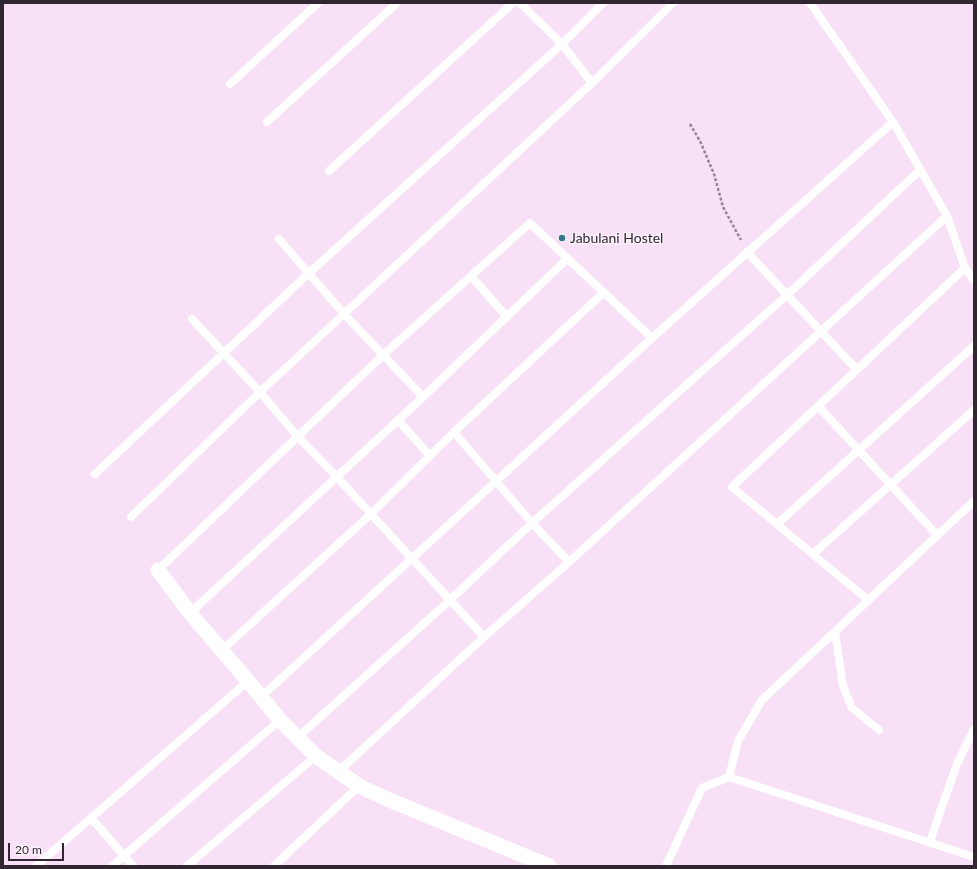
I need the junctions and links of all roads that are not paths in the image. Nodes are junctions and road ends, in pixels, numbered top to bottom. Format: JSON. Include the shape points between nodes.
{"nodes":[{"id":1,"x":318,"y":3,"type":"edge"},
{"id":2,"x":397,"y":3,"type":"edge"},
{"id":3,"x":513,"y":3,"type":"edge"},
{"id":4,"x":520,"y":3,"type":"edge"},
{"id":5,"x":603,"y":3,"type":"edge"},
{"id":6,"x":673,"y":3,"type":"edge"},
{"id":7,"x":810,"y":3,"type":"edge"},
{"id":8,"x":562,"y":44,"type":"junction"},
{"id":9,"x":592,"y":83,"type":"junction"},
{"id":10,"x":230,"y":84,"type":"dead end"},
{"id":11,"x":267,"y":122,"type":"dead end"},
{"id":12,"x":892,"y":122,"type":"junction"},
{"id":13,"x":920,"y":170,"type":"junction"},
{"id":14,"x":329,"y":172,"type":"dead end"},
{"id":15,"x":947,"y":216,"type":"junction"},
{"id":16,"x":279,"y":239,"type":"dead end"},
{"id":17,"x":747,"y":252,"type":"junction"},
{"id":18,"x":568,"y":258,"type":"junction"},
{"id":19,"x":965,"y":268,"type":"junction"},
{"id":20,"x":308,"y":274,"type":"junction"},
{"id":21,"x":471,"y":276,"type":"junction"},
{"id":22,"x":974,"y":280,"type":"edge"},
{"id":23,"x":604,"y":292,"type":"junction"},
{"id":24,"x":787,"y":295,"type":"junction"},
{"id":25,"x":344,"y":314,"type":"junction"},
{"id":26,"x":507,"y":317,"type":"junction"},
{"id":27,"x":192,"y":319,"type":"dead end"},
{"id":28,"x":821,"y":332,"type":"junction"},
{"id":29,"x":652,"y":338,"type":"junction"},
{"id":30,"x":974,"y":346,"type":"edge"},
{"id":31,"x":223,"y":353,"type":"junction"},
{"id":32,"x":383,"y":355,"type":"junction"},
{"id":33,"x":857,"y":370,"type":"junction"},
{"id":34,"x":260,"y":392,"type":"junction"},
{"id":35,"x":423,"y":397,"type":"junction"},
{"id":36,"x":818,"y":406,"type":"junction"},
{"id":37,"x":974,"y":410,"type":"edge"},
{"id":38,"x":398,"y":420,"type":"junction"},
{"id":39,"x":454,"y":432,"type":"junction"},
{"id":40,"x":298,"y":437,"type":"junction"},
{"id":41,"x":858,"y":450,"type":"junction"},
{"id":42,"x":430,"y":456,"type":"junction"},
{"id":43,"x":95,"y":474,"type":"dead end"},
{"id":44,"x":336,"y":476,"type":"junction"},
{"id":45,"x":496,"y":482,"type":"junction"},
{"id":46,"x":890,"y":485,"type":"junction"},
{"id":47,"x":974,"y":501,"type":"edge"},
{"id":48,"x":371,"y":514,"type":"junction"},
{"id":49,"x":131,"y":517,"type":"dead end"},
{"id":50,"x":532,"y":523,"type":"junction"},
{"id":51,"x":777,"y":524,"type":"junction"},
{"id":52,"x":937,"y":535,"type":"junction"},
{"id":53,"x":813,"y":554,"type":"junction"},
{"id":54,"x":412,"y":558,"type":"junction"},
{"id":55,"x":569,"y":562,"type":"junction"},
{"id":56,"x":158,"y":570,"type":"joint"},
{"id":57,"x":450,"y":600,"type":"junction"},
{"id":58,"x":868,"y":600,"type":"junction"},
{"id":59,"x":190,"y":613,"type":"junction"},
{"id":60,"x":835,"y":632,"type":"junction"},
{"id":61,"x":484,"y":637,"type":"junction"},
{"id":62,"x":222,"y":650,"type":"junction"},
{"id":63,"x":248,"y":681,"type":"junction"},
{"id":64,"x":261,"y":697,"type":"junction"},
{"id":65,"x":280,"y":720,"type":"junction"},
{"id":66,"x":974,"y":729,"type":"edge"},
{"id":67,"x":879,"y":730,"type":"dead end"},
{"id":68,"x":297,"y":738,"type":"junction"},
{"id":69,"x":316,"y":756,"type":"junction"},
{"id":70,"x":338,"y":772,"type":"junction"},
{"id":71,"x":729,"y":777,"type":"junction"},
{"id":72,"x":359,"y":786,"type":"junction"},
{"id":73,"x":91,"y":818,"type":"junction"},
{"id":74,"x":930,"y":841,"type":"junction"},
{"id":75,"x":124,"y":856,"type":"junction"},
{"id":76,"x":974,"y":856,"type":"edge"},
{"id":77,"x":36,"y":866,"type":"edge"},
{"id":78,"x":112,"y":866,"type":"edge"},
{"id":79,"x":133,"y":866,"type":"edge"},
{"id":80,"x":187,"y":866,"type":"edge"},
{"id":81,"x":274,"y":866,"type":"edge"},
{"id":82,"x":549,"y":866,"type":"edge"},
{"id":83,"x":666,"y":866,"type":"edge"}],
"edges":[{"from":1,"to":10,"type":"lane"},
{"from":2,"to":11,"type":"lane"},
{"from":3,"to":14,"type":"lane"},
{"from":4,"to":8,"type":"lane"},
{"from":5,"to":8,"type":"lane"},
{"from":6,"to":9,"type":"lane"},
{"from":7,"to":12,"type":"lane"},
{"from":8,"to":9,"type":"lane"},
{"from":8,"to":20,"type":"lane"},
{"from":9,"to":25,"type":"lane"},
{"from":12,"to":13,"type":"lane"},
{"from":12,"to":17,"type":"lane"},
{"from":13,"to":15,"type":"lane"},
{"from":13,"to":24,"type":"lane"},
{"from":15,"to":19,"type":"lane"},
{"from":15,"to":28,"type":"lane"},
{"from":16,"to":20,"type":"lane"},
{"from":17,"to":24,"type":"lane"},
{"from":17,"to":29,"type":"lane"},
{"from":18,"to":21,"type":"lane","via":[[530,223]]},
{"from":18,"to":23,"type":"lane"},
{"from":18,"to":26,"type":"lane"},
{"from":19,"to":22,"type":"lane"},
{"from":19,"to":33,"type":"lane"},
{"from":20,"to":25,"type":"lane"},
{"from":20,"to":31,"type":"lane"},
{"from":21,"to":26,"type":"lane"},
{"from":21,"to":32,"type":"lane"},
{"from":23,"to":29,"type":"lane"},
{"from":23,"to":39,"type":"lane"},
{"from":24,"to":28,"type":"lane"},
{"from":24,"to":50,"type":"lane"},
{"from":25,"to":32,"type":"lane"},
{"from":25,"to":34,"type":"lane"},
{"from":26,"to":35,"type":"lane"},
{"from":27,"to":31,"type":"lane"},
{"from":28,"to":33,"type":"lane"},
{"from":28,"to":55,"type":"lane"},
{"from":29,"to":45,"type":"lane"},
{"from":30,"to":41,"type":"lane"},
{"from":31,"to":34,"type":"lane"},
{"from":31,"to":43,"type":"lane"},
{"from":32,"to":35,"type":"lane"},
{"from":32,"to":40,"type":"lane"},
{"from":33,"to":36,"type":"lane"},
{"from":34,"to":40,"type":"lane"},
{"from":34,"to":49,"type":"lane"},
{"from":35,"to":38,"type":"lane"},
{"from":36,"to":41,"type":"lane"},
{"from":36,"to":51,"type":"lane","via":[[732,488]]},
{"from":37,"to":46,"type":"lane"},
{"from":38,"to":42,"type":"lane"},
{"from":38,"to":44,"type":"lane"},
{"from":39,"to":42,"type":"lane"},
{"from":39,"to":45,"type":"lane"},
{"from":40,"to":44,"type":"lane"},
{"from":40,"to":56,"type":"lane"},
{"from":41,"to":46,"type":"lane"},
{"from":41,"to":51,"type":"lane"},
{"from":42,"to":48,"type":"lane"},
{"from":44,"to":48,"type":"lane"},
{"from":44,"to":59,"type":"lane"},
{"from":45,"to":50,"type":"lane"},
{"from":45,"to":54,"type":"lane"},
{"from":46,"to":52,"type":"lane"},
{"from":46,"to":53,"type":"lane"},
{"from":47,"to":52,"type":"lane"},
{"from":48,"to":54,"type":"lane"},
{"from":48,"to":62,"type":"lane"},
{"from":50,"to":55,"type":"lane"},
{"from":50,"to":57,"type":"lane"},
{"from":51,"to":53,"type":"lane"},
{"from":52,"to":58,"type":"lane"},
{"from":53,"to":58,"type":"lane"},
{"from":54,"to":57,"type":"lane"},
{"from":54,"to":64,"type":"lane"},
{"from":55,"to":61,"type":"lane"},
{"from":56,"to":59,"type":"street"},
{"from":57,"to":61,"type":"lane"},
{"from":57,"to":68,"type":"lane"},
{"from":58,"to":60,"type":"lane"},
{"from":59,"to":62,"type":"street"},
{"from":60,"to":67,"type":"lane","via":[[843,686],[852,708]]},
{"from":60,"to":71,"type":"lane","via":[[762,700],[738,741]]},
{"from":61,"to":70,"type":"lane"},
{"from":62,"to":63,"type":"street"},
{"from":63,"to":64,"type":"street"},
{"from":63,"to":73,"type":"lane"},
{"from":64,"to":65,"type":"street"},
{"from":65,"to":68,"type":"street"},
{"from":65,"to":75,"type":"lane"},
{"from":66,"to":74,"type":"lane","via":[[957,764]]},
{"from":68,"to":69,"type":"street"},
{"from":69,"to":70,"type":"street"},
{"from":69,"to":80,"type":"lane"},
{"from":70,"to":72,"type":"street"},
{"from":71,"to":74,"type":"lane"},
{"from":71,"to":83,"type":"lane","via":[[702,788]]},
{"from":72,"to":81,"type":"lane"},
{"from":72,"to":82,"type":"street"},
{"from":73,"to":75,"type":"lane"},
{"from":73,"to":77,"type":"lane"},
{"from":74,"to":76,"type":"lane"},
{"from":75,"to":78,"type":"lane"},
{"from":75,"to":79,"type":"lane"}]}
